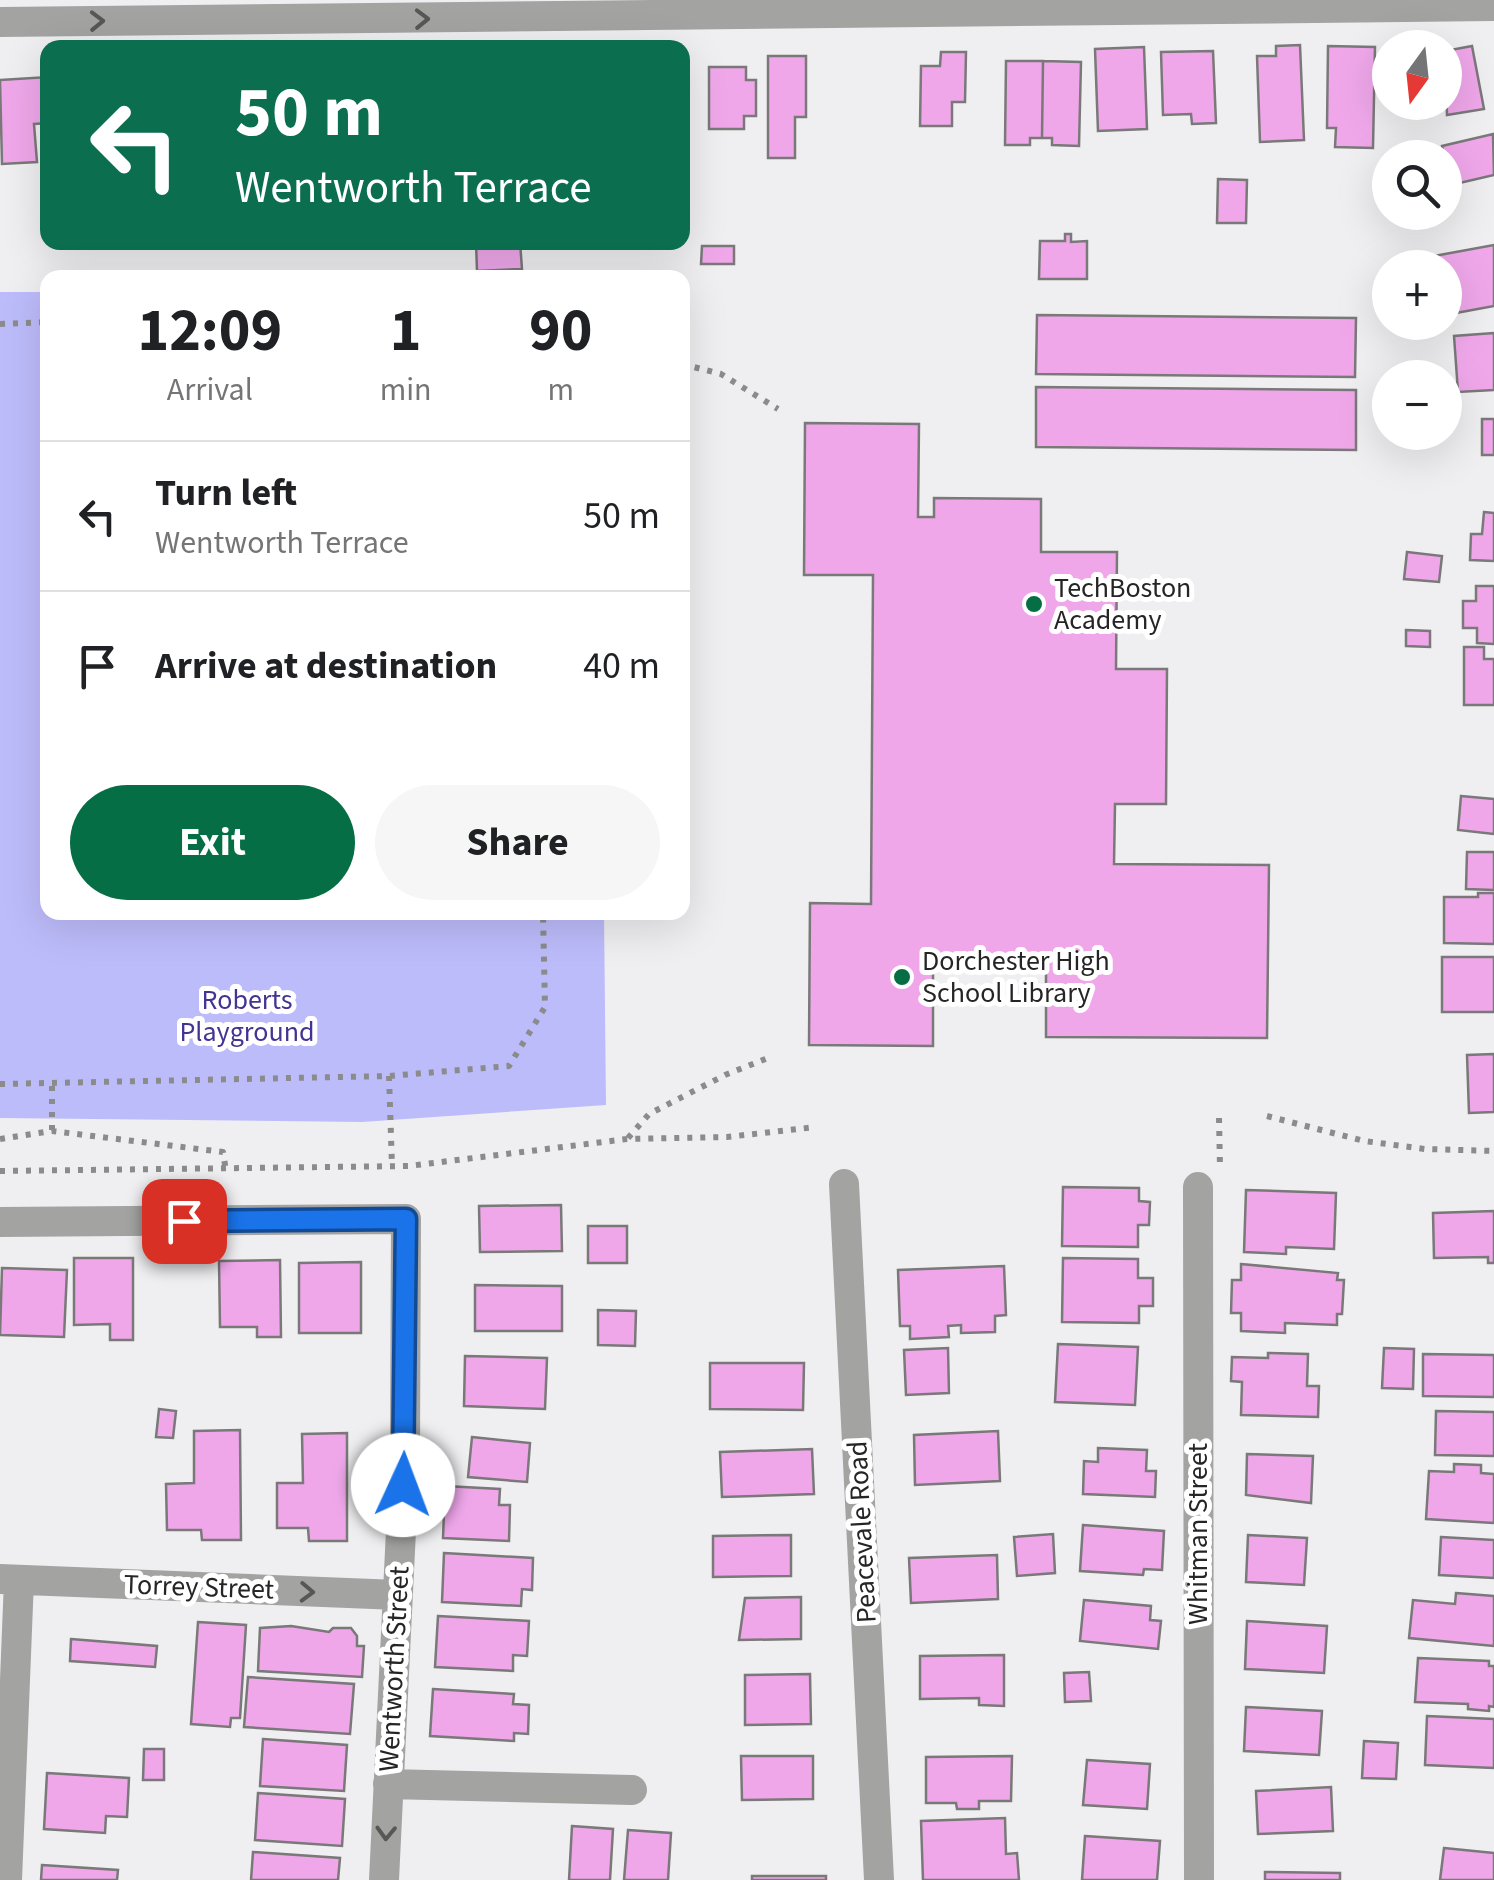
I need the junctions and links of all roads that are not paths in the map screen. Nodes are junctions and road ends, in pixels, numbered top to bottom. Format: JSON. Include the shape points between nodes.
{"nodes":[{"id":1,"x":1494,"y":6,"type":"edge"},
{"id":2,"x":0,"y":22,"type":"edge"},
{"id":3,"x":844,"y":1184,"type":"dead end"},
{"id":4,"x":1198,"y":1187,"type":"dead end"},
{"id":5,"x":0,"y":1222,"type":"edge"},
{"id":6,"x":10,"y":1580,"type":"edge"},
{"id":7,"x":398,"y":1595,"type":"junction"},
{"id":8,"x":388,"y":1784,"type":"junction"},
{"id":9,"x":632,"y":1790,"type":"dead end"},
{"id":10,"x":7,"y":1880,"type":"edge"},
{"id":11,"x":384,"y":1880,"type":"edge"},
{"id":12,"x":880,"y":1880,"type":"edge"},
{"id":13,"x":1199,"y":1880,"type":"edge"}],
"edges":[{"from":2,"to":1,"type":"street","one_way":true},
{"from":3,"to":12,"type":"street","name":"Peacevale Road"},
{"from":4,"to":13,"type":"street","name":"Whitman Street"},
{"from":5,"to":7,"type":"street","name":"Wentworth Street","via":[[406,1219]]},
{"from":6,"to":7,"type":"street","name":"Torrey Street","one_way":true},
{"from":6,"to":10,"type":"street"},
{"from":7,"to":8,"type":"street","name":"Wentworth Street"},
{"from":8,"to":9,"type":"street"},
{"from":8,"to":11,"type":"street","name":"Wentworth Street","one_way":true}]}
